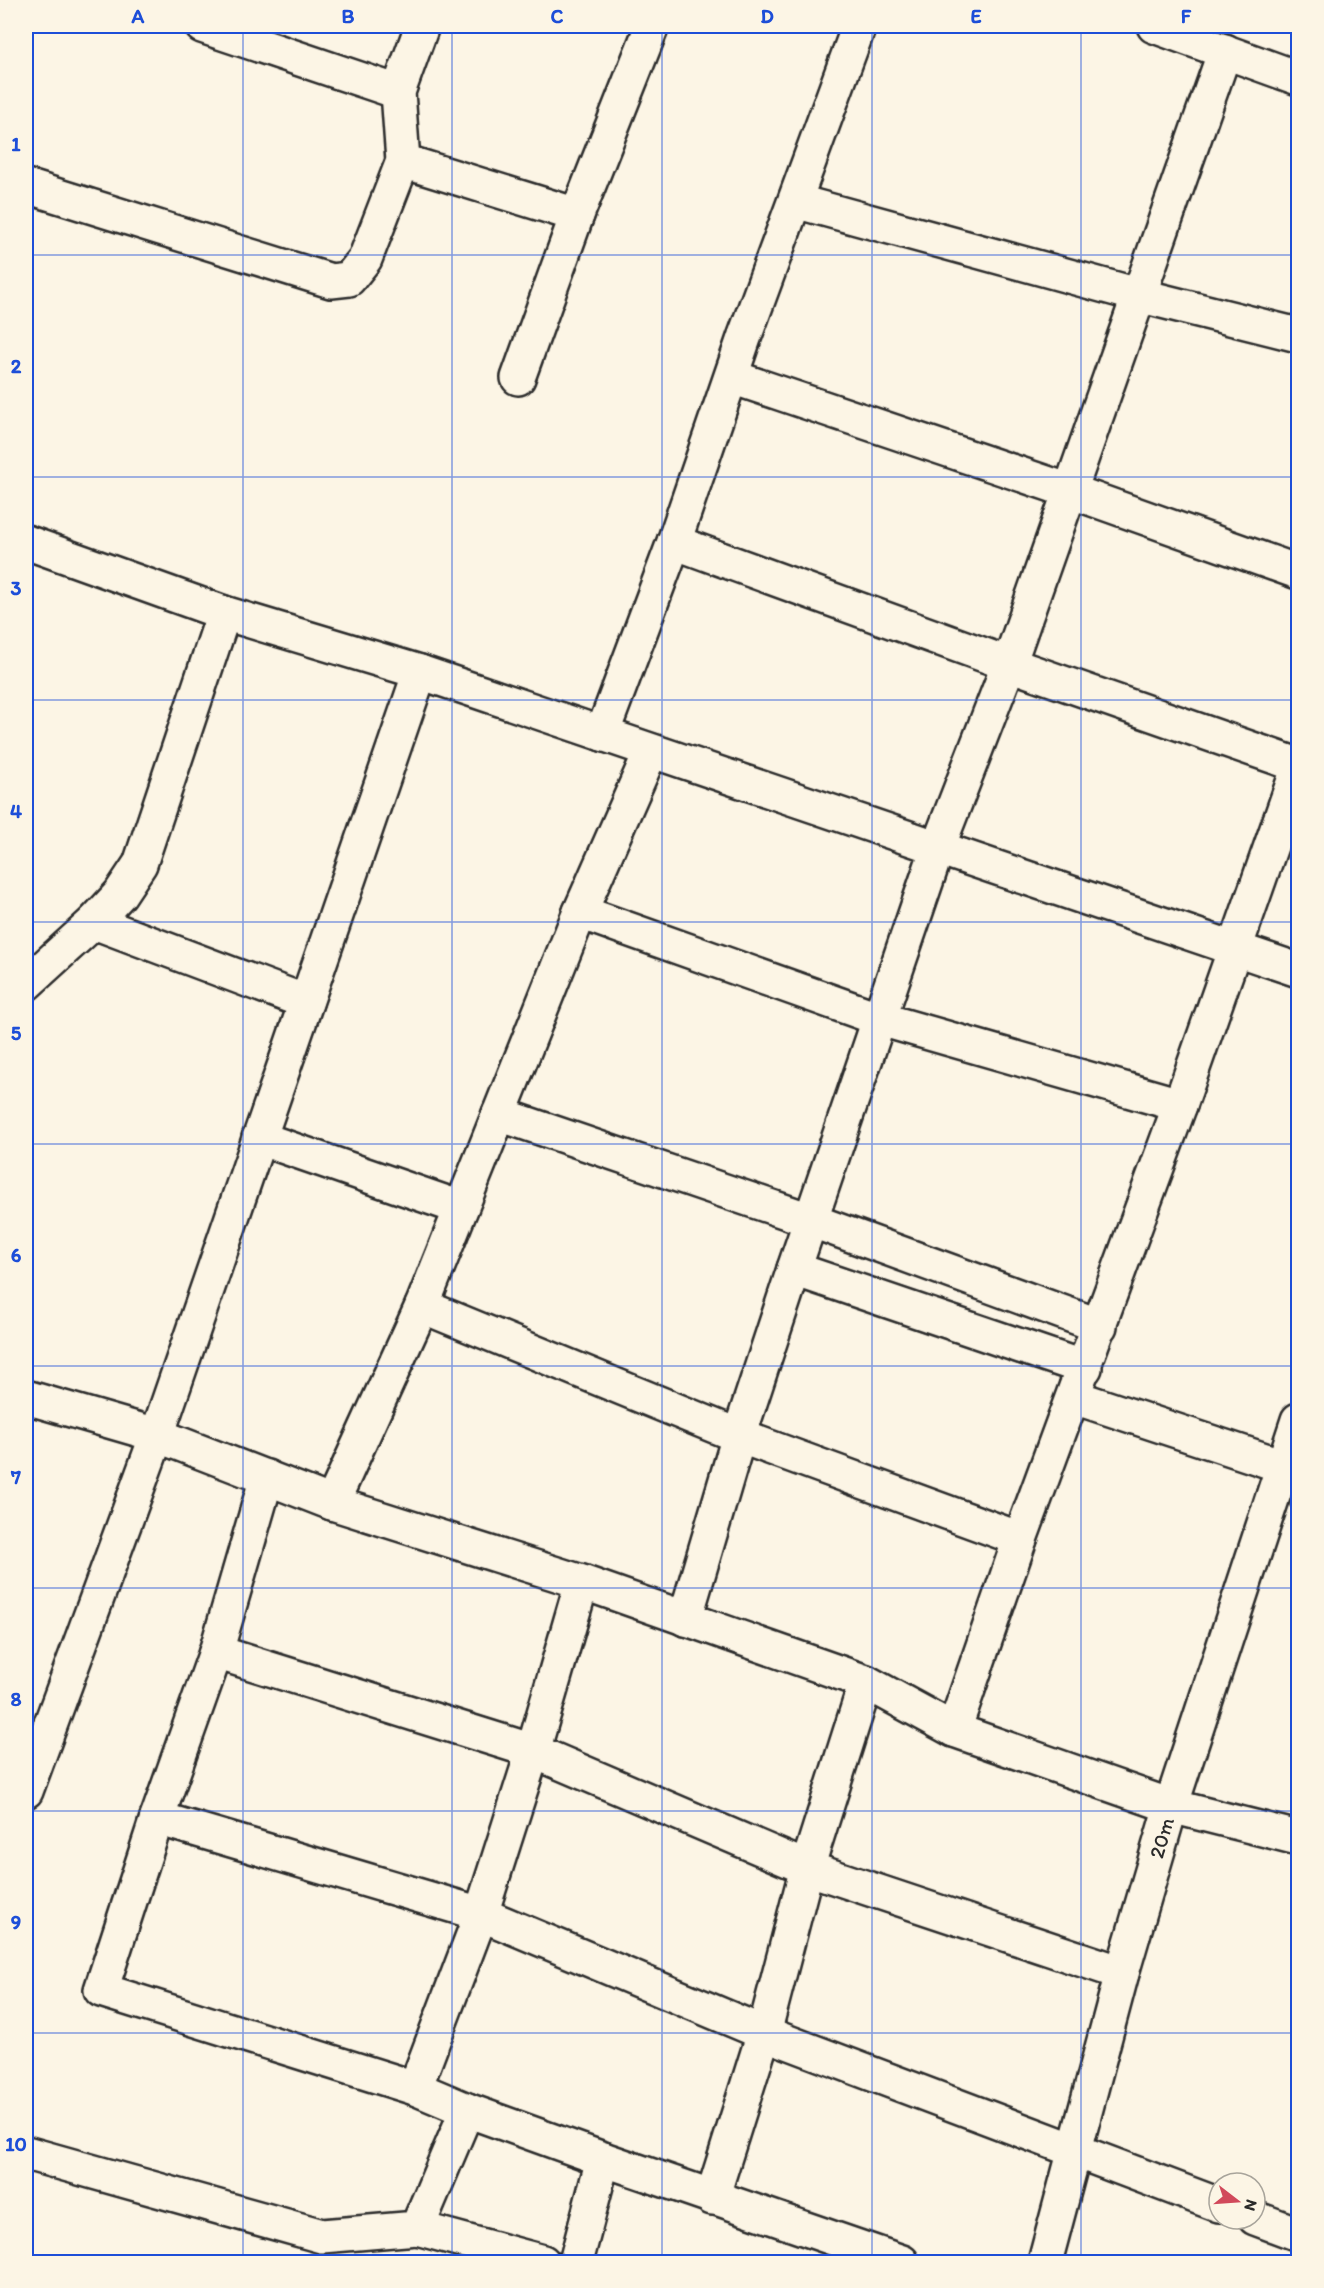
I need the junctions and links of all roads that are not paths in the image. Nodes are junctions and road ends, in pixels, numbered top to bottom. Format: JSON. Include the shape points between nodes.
{"nodes":[{"id":1,"x":202,"y":26,"type":"edge"},
{"id":2,"x":422,"y":26,"type":"edge"},
{"id":3,"x":652,"y":26,"type":"edge"},
{"id":4,"x":859,"y":26,"type":"edge"},
{"id":5,"x":1154,"y":26,"type":"edge"},
{"id":6,"x":1226,"y":51,"type":"junction"},
{"id":7,"x":1299,"y":78,"type":"edge"},
{"id":8,"x":398,"y":92,"type":"junction"},
{"id":9,"x":403,"y":161,"type":"junction"},
{"id":10,"x":26,"y":186,"type":"edge"},
{"id":11,"x":795,"y":201,"type":"junction"},
{"id":12,"x":577,"y":216,"type":"junction"},
{"id":13,"x":1138,"y":295,"type":"junction"},
{"id":14,"x":1299,"y":335,"type":"edge"},
{"id":15,"x":732,"y":376,"type":"junction"},
{"id":16,"x":518,"y":378,"type":"dead end"},
{"id":17,"x":1070,"y":491,"type":"junction"},
{"id":18,"x":26,"y":542,"type":"edge"},
{"id":19,"x":674,"y":542,"type":"junction"},
{"id":20,"x":1299,"y":572,"type":"edge"},
{"id":21,"x":224,"y":613,"type":"junction"},
{"id":22,"x":1009,"y":664,"type":"junction"},
{"id":23,"x":420,"y":672,"type":"junction"},
{"id":24,"x":602,"y":734,"type":"junction"},
{"id":25,"x":651,"y":751,"type":"junction"},
{"id":26,"x":1299,"y":767,"type":"edge"},
{"id":27,"x":938,"y":847,"type":"junction"},
{"id":28,"x":580,"y":912,"type":"junction"},
{"id":29,"x":94,"y":922,"type":"junction"},
{"id":30,"x":1236,"y":948,"type":"junction"},
{"id":31,"x":1299,"y":970,"type":"edge"},
{"id":32,"x":26,"y":984,"type":"edge"},
{"id":33,"x":306,"y":1002,"type":"junction"},
{"id":34,"x":880,"y":1019,"type":"junction"},
{"id":35,"x":1180,"y":1105,"type":"junction"},
{"id":36,"x":499,"y":1114,"type":"junction"},
{"id":37,"x":259,"y":1138,"type":"junction"},
{"id":38,"x":461,"y":1208,"type":"junction"},
{"id":39,"x":810,"y":1220,"type":"junction"},
{"id":40,"x":794,"y":1269,"type":"junction"},
{"id":41,"x":422,"y":1306,"type":"junction"},
{"id":42,"x":1100,"y":1326,"type":"junction"},
{"id":43,"x":1080,"y":1382,"type":"junction"},
{"id":44,"x":26,"y":1397,"type":"edge"},
{"id":45,"x":1299,"y":1420,"type":"edge"},
{"id":46,"x":157,"y":1435,"type":"junction"},
{"id":47,"x":740,"y":1436,"type":"junction"},
{"id":48,"x":1283,"y":1466,"type":"junction"},
{"id":49,"x":267,"y":1477,"type":"junction"},
{"id":50,"x":333,"y":1503,"type":"junction"},
{"id":51,"x":1020,"y":1539,"type":"junction"},
{"id":52,"x":582,"y":1582,"type":"junction"},
{"id":53,"x":685,"y":1618,"type":"junction"},
{"id":54,"x":216,"y":1652,"type":"junction"},
{"id":55,"x":866,"y":1682,"type":"junction"},
{"id":56,"x":954,"y":1730,"type":"junction"},
{"id":57,"x":533,"y":1751,"type":"junction"},
{"id":58,"x":26,"y":1791,"type":"edge"},
{"id":59,"x":1171,"y":1806,"type":"junction"},
{"id":60,"x":157,"y":1818,"type":"junction"},
{"id":61,"x":1299,"y":1838,"type":"edge"},
{"id":62,"x":807,"y":1868,"type":"junction"},
{"id":63,"x":481,"y":1914,"type":"junction"},
{"id":64,"x":1122,"y":1973,"type":"junction"},
{"id":65,"x":764,"y":2032,"type":"junction"},
{"id":66,"x":415,"y":2088,"type":"junction"},
{"id":67,"x":467,"y":2110,"type":"junction"},
{"id":68,"x":1074,"y":2151,"type":"junction"},
{"id":69,"x":26,"y":2153,"type":"edge"},
{"id":70,"x":603,"y":2159,"type":"junction"},
{"id":71,"x":712,"y":2198,"type":"junction"},
{"id":72,"x":1207,"y":2201,"type":"edge"},
{"id":73,"x":1267,"y":2222,"type":"edge"},
{"id":74,"x":417,"y":2228,"type":"junction"},
{"id":75,"x":1299,"y":2234,"type":"edge"},
{"id":76,"x":543,"y":2262,"type":"edge"},
{"id":77,"x":576,"y":2262,"type":"edge"},
{"id":78,"x":902,"y":2262,"type":"edge"},
{"id":79,"x":1045,"y":2262,"type":"edge"}],
"edges":[{"from":1,"to":8,"type":"street"},
{"from":2,"to":8,"type":"street"},
{"from":3,"to":12,"type":"street"},
{"from":4,"to":11,"type":"street"},
{"from":5,"to":6,"type":"street"},
{"from":6,"to":7,"type":"street"},
{"from":6,"to":13,"type":"street"},
{"from":8,"to":9,"type":"street"},
{"from":9,"to":10,"type":"street","via":[[365,259],[349,279],[331,281]]},
{"from":9,"to":12,"type":"street"},
{"from":11,"to":13,"type":"street"},
{"from":11,"to":15,"type":"street"},
{"from":12,"to":16,"type":"street"},
{"from":13,"to":14,"type":"street"},
{"from":13,"to":17,"type":"street"},
{"from":15,"to":17,"type":"street"},
{"from":15,"to":19,"type":"street"},
{"from":17,"to":20,"type":"street"},
{"from":17,"to":22,"type":"street"},
{"from":18,"to":21,"type":"street"},
{"from":19,"to":22,"type":"street"},
{"from":19,"to":24,"type":"street"},
{"from":21,"to":23,"type":"street"},
{"from":21,"to":29,"type":"street","via":[[140,864]]},
{"from":22,"to":26,"type":"street"},
{"from":22,"to":27,"type":"street"},
{"from":23,"to":24,"type":"street"},
{"from":23,"to":33,"type":"street"},
{"from":24,"to":25,"type":"street"},
{"from":25,"to":27,"type":"street"},
{"from":25,"to":28,"type":"street"},
{"from":26,"to":30,"type":"street"},
{"from":27,"to":30,"type":"street"},
{"from":27,"to":34,"type":"street"},
{"from":28,"to":34,"type":"street"},
{"from":28,"to":36,"type":"street"},
{"from":29,"to":32,"type":"street"},
{"from":29,"to":33,"type":"street"},
{"from":30,"to":31,"type":"street"},
{"from":30,"to":35,"type":"street"},
{"from":33,"to":37,"type":"street"},
{"from":34,"to":35,"type":"street"},
{"from":34,"to":39,"type":"street"},
{"from":35,"to":42,"type":"street"},
{"from":36,"to":38,"type":"street"},
{"from":36,"to":39,"type":"street"},
{"from":37,"to":38,"type":"street"},
{"from":37,"to":46,"type":"street"},
{"from":38,"to":41,"type":"street"},
{"from":39,"to":40,"type":"street"},
{"from":39,"to":42,"type":"street"},
{"from":40,"to":43,"type":"street"},
{"from":40,"to":47,"type":"street"},
{"from":41,"to":47,"type":"street"},
{"from":41,"to":50,"type":"street"},
{"from":42,"to":43,"type":"street"},
{"from":43,"to":48,"type":"street"},
{"from":43,"to":51,"type":"street"},
{"from":44,"to":46,"type":"street"},
{"from":45,"to":48,"type":"street","name":"20m"},
{"from":46,"to":49,"type":"street"},
{"from":46,"to":58,"type":"street"},
{"from":47,"to":51,"type":"street"},
{"from":47,"to":53,"type":"street"},
{"from":48,"to":59,"type":"street","name":"20m"},
{"from":49,"to":50,"type":"street"},
{"from":49,"to":54,"type":"street"},
{"from":50,"to":52,"type":"street"},
{"from":51,"to":56,"type":"street"},
{"from":52,"to":53,"type":"street"},
{"from":52,"to":57,"type":"street"},
{"from":53,"to":55,"type":"street"},
{"from":54,"to":57,"type":"street"},
{"from":54,"to":60,"type":"street"},
{"from":55,"to":56,"type":"street"},
{"from":55,"to":62,"type":"street"},
{"from":56,"to":59,"type":"street"},
{"from":57,"to":62,"type":"street"},
{"from":57,"to":63,"type":"street"},
{"from":59,"to":61,"type":"street"},
{"from":59,"to":64,"type":"street","name":"20m"},
{"from":60,"to":63,"type":"street"},
{"from":60,"to":66,"type":"street","via":[[101,1990]]},
{"from":62,"to":64,"type":"street"},
{"from":62,"to":65,"type":"street"},
{"from":63,"to":65,"type":"street"},
{"from":63,"to":66,"type":"street"},
{"from":64,"to":68,"type":"street","name":"20m"},
{"from":65,"to":68,"type":"street"},
{"from":65,"to":71,"type":"street"},
{"from":66,"to":67,"type":"street"},
{"from":67,"to":70,"type":"street"},
{"from":67,"to":74,"type":"street"},
{"from":68,"to":72,"type":"street"},
{"from":68,"to":79,"type":"street","name":"20m"},
{"from":69,"to":74,"type":"street","via":[[322,2236]]},
{"from":70,"to":71,"type":"street"},
{"from":70,"to":77,"type":"street"},
{"from":71,"to":78,"type":"street"},
{"from":73,"to":75,"type":"street"},
{"from":74,"to":76,"type":"street"}]}
